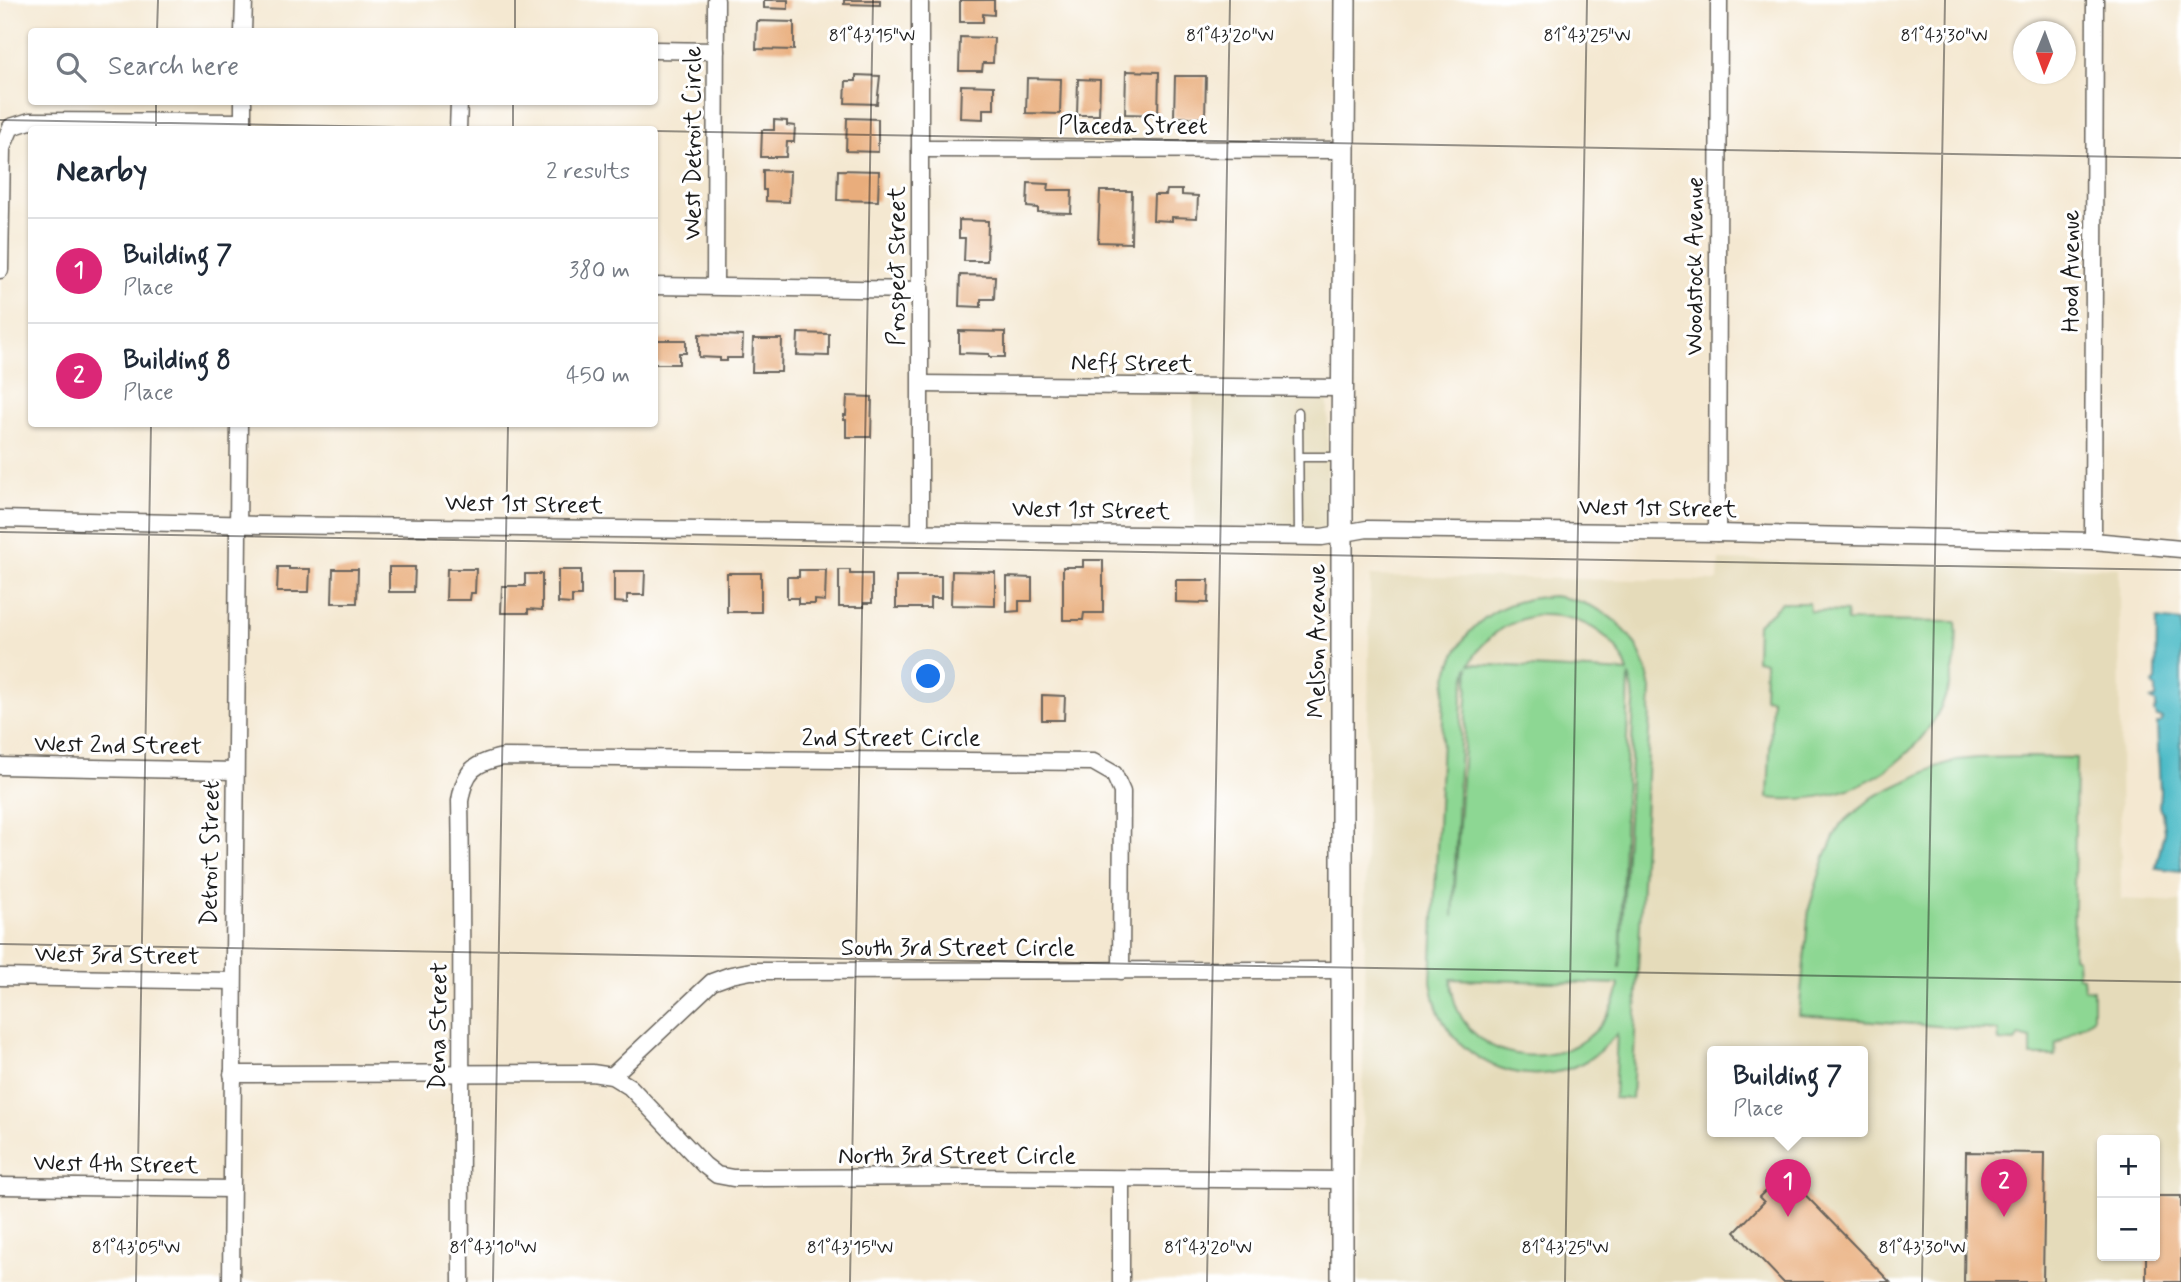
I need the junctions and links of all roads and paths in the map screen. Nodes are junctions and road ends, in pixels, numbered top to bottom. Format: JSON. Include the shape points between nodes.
{"nodes":[{"id":1,"x":244,"y":0,"type":"edge"},
{"id":2,"x":716,"y":0,"type":"edge"},
{"id":3,"x":920,"y":0,"type":"edge"},
{"id":4,"x":1345,"y":0,"type":"edge"},
{"id":5,"x":1719,"y":0,"type":"edge"},
{"id":6,"x":2095,"y":0,"type":"edge"},
{"id":7,"x":243,"y":28,"type":"edge"},
{"id":8,"x":658,"y":50,"type":"edge"},
{"id":9,"x":716,"y":51,"type":"junction"},
{"id":10,"x":243,"y":105,"type":"edge"},
{"id":11,"x":458,"y":105,"type":"edge"},
{"id":12,"x":243,"y":126,"type":"edge"},
{"id":13,"x":458,"y":126,"type":"edge"},
{"id":14,"x":920,"y":149,"type":"junction"},
{"id":15,"x":1346,"y":150,"type":"junction"},
{"id":16,"x":0,"y":270,"type":"edge"},
{"id":17,"x":658,"y":286,"type":"edge"},
{"id":18,"x":715,"y":286,"type":"junction"},
{"id":19,"x":920,"y":290,"type":"junction"},
{"id":20,"x":920,"y":384,"type":"junction"},
{"id":21,"x":1343,"y":388,"type":"junction"},
{"id":22,"x":1298,"y":412,"type":"dead end"},
{"id":23,"x":239,"y":427,"type":"edge"},
{"id":24,"x":1300,"y":457,"type":"junction"},
{"id":25,"x":1342,"y":457,"type":"junction"},
{"id":26,"x":0,"y":519,"type":"edge"},
{"id":27,"x":238,"y":524,"type":"junction"},
{"id":28,"x":920,"y":532,"type":"junction"},
{"id":29,"x":1343,"y":533,"type":"junction"},
{"id":30,"x":1717,"y":533,"type":"junction"},
{"id":31,"x":1299,"y":536,"type":"junction"},
{"id":32,"x":2092,"y":541,"type":"junction"},
{"id":33,"x":2181,"y":549,"type":"edge"},
{"id":34,"x":0,"y":766,"type":"edge"},
{"id":35,"x":235,"y":771,"type":"junction"},
{"id":36,"x":469,"y":772,"type":"joint"},
{"id":37,"x":1342,"y":970,"type":"junction"},
{"id":38,"x":1121,"y":971,"type":"junction"},
{"id":39,"x":0,"y":977,"type":"edge"},
{"id":40,"x":233,"y":981,"type":"junction"},
{"id":41,"x":232,"y":1074,"type":"junction"},
{"id":42,"x":460,"y":1074,"type":"junction"},
{"id":43,"x":612,"y":1076,"type":"junction"},
{"id":44,"x":1121,"y":1179,"type":"junction"},
{"id":45,"x":1342,"y":1180,"type":"junction"},
{"id":46,"x":0,"y":1186,"type":"edge"},
{"id":47,"x":232,"y":1189,"type":"junction"},
{"id":48,"x":231,"y":1282,"type":"edge"},
{"id":49,"x":461,"y":1282,"type":"edge"},
{"id":50,"x":1121,"y":1282,"type":"edge"},
{"id":51,"x":1342,"y":1282,"type":"edge"}],
"edges":[{"from":1,"to":7,"type":"street"},
{"from":2,"to":9,"type":"street","name":"West Detroit Circle"},
{"from":3,"to":14,"type":"street","name":"Prospect Street"},
{"from":4,"to":15,"type":"street","name":"Melson Avenue"},
{"from":5,"to":30,"type":"street","name":"Woodstock Avenue"},
{"from":6,"to":32,"type":"street","name":"Hood Avenue"},
{"from":8,"to":9,"type":"street"},
{"from":9,"to":18,"type":"street","name":"West Detroit Circle"},
{"from":10,"to":12,"type":"street"},
{"from":11,"to":13,"type":"street"},
{"from":12,"to":16,"type":"street","via":[[30,121],[11,127],[2,148]]},
{"from":14,"to":15,"type":"street","name":"Placeda Street"},
{"from":14,"to":19,"type":"street","name":"Prospect Street"},
{"from":15,"to":21,"type":"street","name":"Melson Avenue"},
{"from":17,"to":18,"type":"street"},
{"from":18,"to":19,"type":"street"},
{"from":19,"to":20,"type":"street","name":"Prospect Street"},
{"from":20,"to":21,"type":"street","name":"Neff Street"},
{"from":20,"to":28,"type":"street","name":"Prospect Street"},
{"from":21,"to":25,"type":"street","name":"Melson Avenue"},
{"from":22,"to":24,"type":"lane"},
{"from":23,"to":27,"type":"street","name":"Detroit Street"},
{"from":24,"to":25,"type":"lane"},
{"from":24,"to":31,"type":"lane"},
{"from":25,"to":29,"type":"street","name":"Melson Avenue"},
{"from":26,"to":27,"type":"street","name":"West 1st Street"},
{"from":27,"to":28,"type":"street","name":"West 1st Street"},
{"from":27,"to":35,"type":"street","name":"Detroit Street"},
{"from":28,"to":31,"type":"street","name":"West 1st Street"},
{"from":29,"to":30,"type":"street","name":"West 1st Street","via":[[1367,529]]},
{"from":29,"to":31,"type":"street","name":"West 1st Street"},
{"from":29,"to":37,"type":"street","name":"Melson Avenue"},
{"from":30,"to":32,"type":"street","name":"West 1st Street"},
{"from":32,"to":33,"type":"street","name":"West 1st Street"},
{"from":34,"to":35,"type":"street","name":"West 2nd Street"},
{"from":35,"to":40,"type":"street","name":"Detroit Street"},
{"from":36,"to":38,"type":"street","name":"2nd Street Circle","via":[[483,761],[503,757],[1093,762],[1114,774],[1122,792]]},
{"from":36,"to":42,"type":"street","name":"Dena Street","via":[[460,801]]},
{"from":37,"to":38,"type":"street","name":"South 3rd Street Circle"},
{"from":37,"to":45,"type":"street","name":"Melson Avenue"},
{"from":38,"to":43,"type":"street","name":"South 3rd Street Circle","via":[[751,971],[712,982]]},
{"from":39,"to":40,"type":"street","name":"West 3rd Street"},
{"from":40,"to":41,"type":"street","name":"Detroit Street"},
{"from":41,"to":42,"type":"street"},
{"from":41,"to":47,"type":"street","name":"Detroit Street"},
{"from":42,"to":43,"type":"street"},
{"from":42,"to":49,"type":"street","name":"Dena Street"},
{"from":43,"to":44,"type":"street","name":"North 3rd Street Circle","via":[[630,1087],[717,1175]]},
{"from":44,"to":45,"type":"street","name":"North 3rd Street Circle"},
{"from":44,"to":50,"type":"street"},
{"from":45,"to":51,"type":"street","name":"Melson Avenue"},
{"from":46,"to":47,"type":"street","name":"West 4th Street"},
{"from":47,"to":48,"type":"street","name":"Detroit Street"}]}
